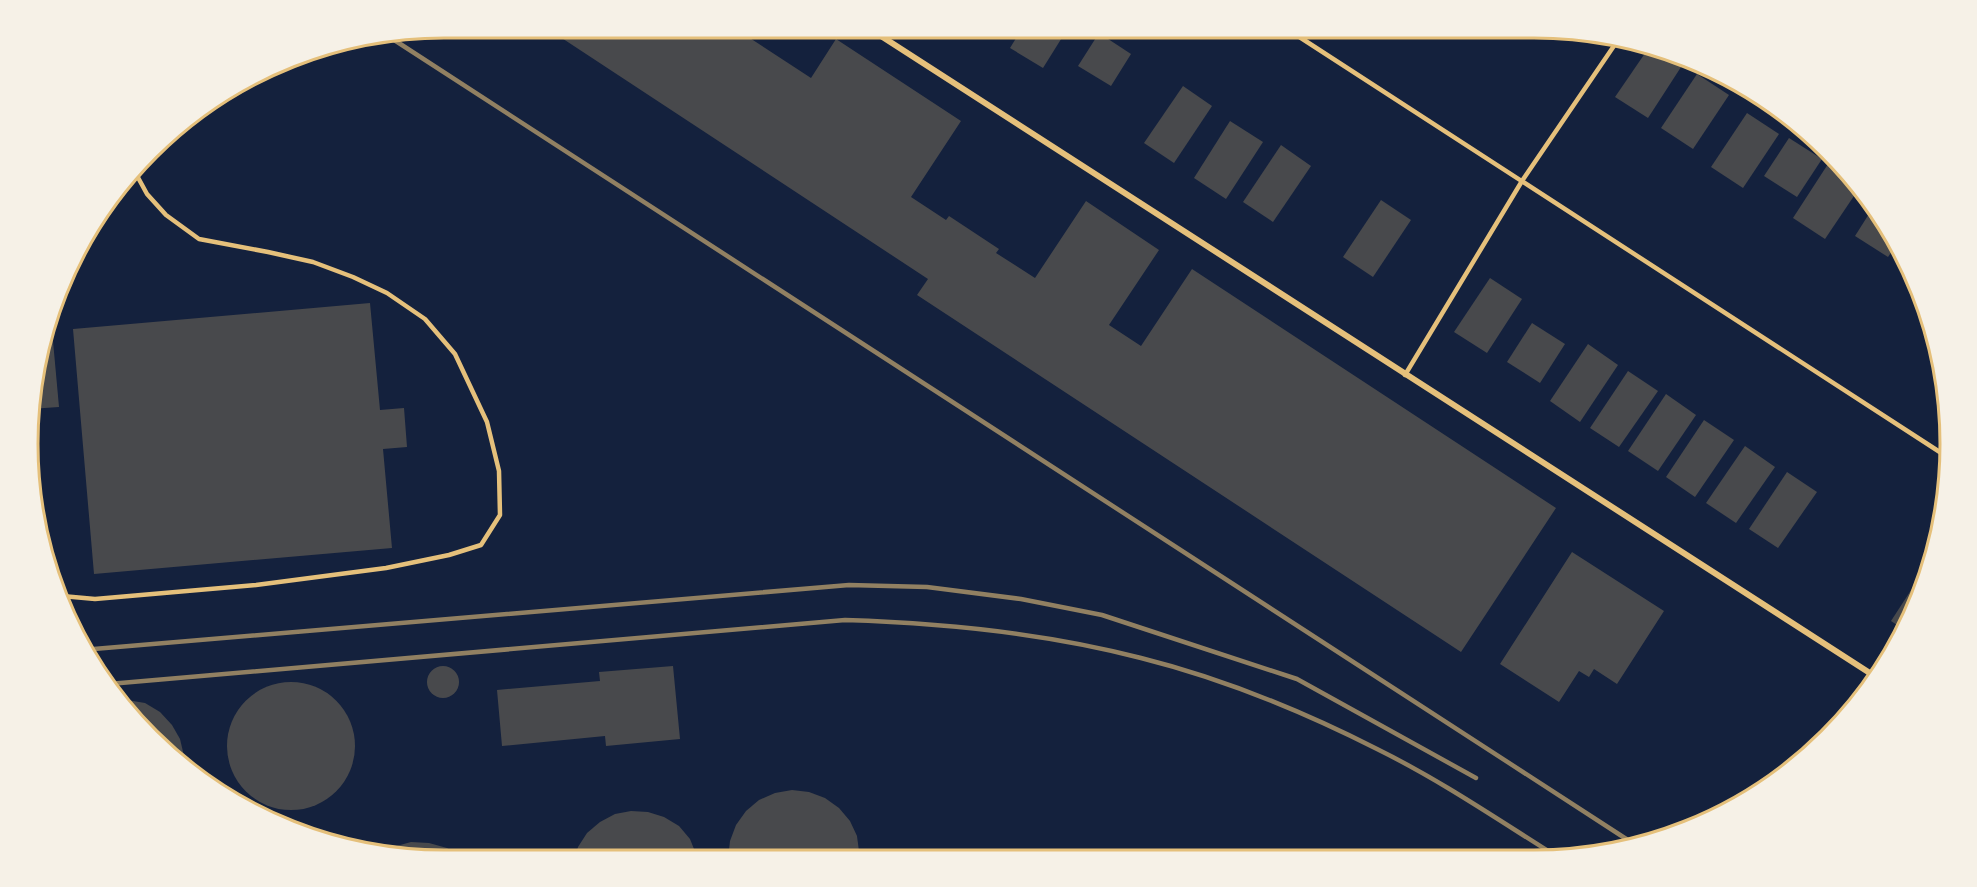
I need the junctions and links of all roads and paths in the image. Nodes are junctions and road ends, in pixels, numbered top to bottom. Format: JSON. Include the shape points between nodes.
{"nodes":[{"id":1,"x":884,"y":38,"type":"edge"},
{"id":2,"x":1301,"y":38,"type":"edge"},
{"id":3,"x":1614,"y":45,"type":"edge"},
{"id":4,"x":138,"y":177,"type":"edge"},
{"id":5,"x":1522,"y":181,"type":"junction"},
{"id":6,"x":1405,"y":375,"type":"junction"},
{"id":7,"x":1940,"y":453,"type":"edge"},
{"id":8,"x":67,"y":596,"type":"edge"},
{"id":9,"x":1869,"y":672,"type":"edge"}],
"edges":[{"from":1,"to":6,"type":"street"},
{"from":2,"to":5,"type":"lane"},
{"from":3,"to":5,"type":"lane"},
{"from":4,"to":8,"type":"lane","via":[[166,215],[199,240],[313,262],[387,293],[425,319],[455,354],[487,422],[499,471],[500,516],[481,545],[386,568],[256,585],[95,599]]},
{"from":5,"to":6,"type":"lane"},
{"from":5,"to":7,"type":"lane"},
{"from":6,"to":9,"type":"street"}]}
